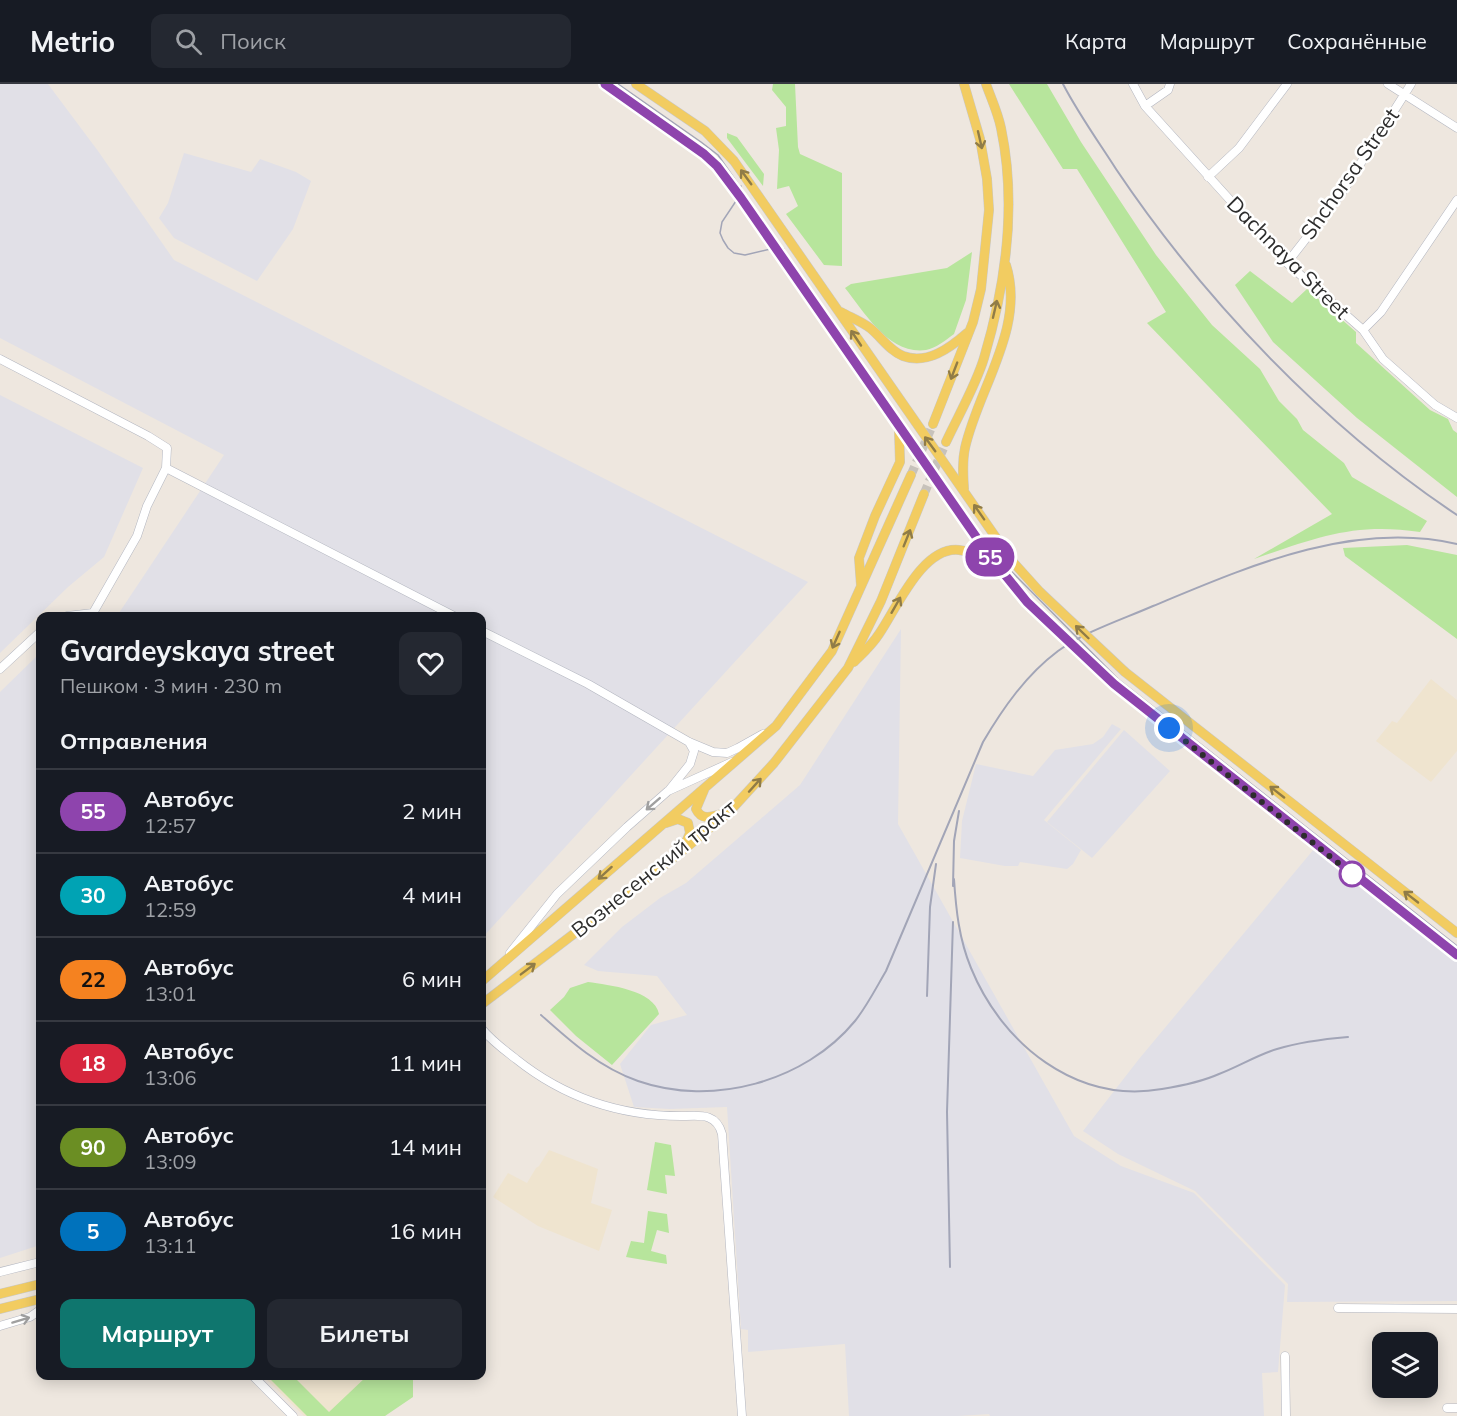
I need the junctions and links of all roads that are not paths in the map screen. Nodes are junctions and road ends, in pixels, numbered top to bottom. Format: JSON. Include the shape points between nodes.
{"nodes":[{"id":1,"x":605,"y":84,"type":"edge"},
{"id":2,"x":636,"y":84,"type":"edge"},
{"id":3,"x":963,"y":84,"type":"edge"},
{"id":4,"x":986,"y":84,"type":"edge"},
{"id":5,"x":1133,"y":84,"type":"edge"},
{"id":6,"x":1170,"y":84,"type":"edge"},
{"id":7,"x":1287,"y":84,"type":"edge"},
{"id":8,"x":1388,"y":84,"type":"edge"},
{"id":9,"x":1411,"y":84,"type":"edge"},
{"id":10,"x":1405,"y":93,"type":"junction"},
{"id":11,"x":1145,"y":106,"type":"junction"},
{"id":12,"x":1457,"y":128,"type":"edge"},
{"id":13,"x":1208,"y":177,"type":"junction"},
{"id":14,"x":1457,"y":200,"type":"edge"},
{"id":15,"x":1287,"y":263,"type":"junction"},
{"id":16,"x":1005,"y":264,"type":"junction"},
{"id":17,"x":838,"y":311,"type":"junction"},
{"id":18,"x":1362,"y":330,"type":"junction"},
{"id":19,"x":969,"y":332,"type":"junction"},
{"id":20,"x":0,"y":358,"type":"edge"},
{"id":21,"x":1457,"y":418,"type":"edge"},
{"id":22,"x":933,"y":424,"type":"tunnel mouth"},
{"id":23,"x":899,"y":428,"type":"junction"},
{"id":24,"x":946,"y":442,"type":"tunnel mouth"},
{"id":25,"x":166,"y":468,"type":"junction"},
{"id":26,"x":911,"y":475,"type":"tunnel mouth"},
{"id":27,"x":964,"y":492,"type":"junction"},
{"id":28,"x":924,"y":494,"type":"tunnel mouth"},
{"id":29,"x":994,"y":563,"type":"junction"},
{"id":30,"x":861,"y":587,"type":"junction"},
{"id":31,"x":96,"y":612,"type":"edge"},
{"id":32,"x":446,"y":612,"type":"edge"},
{"id":33,"x":486,"y":633,"type":"edge"},
{"id":34,"x":36,"y":636,"type":"edge"},
{"id":35,"x":848,"y":668,"type":"junction"},
{"id":36,"x":0,"y":669,"type":"edge"},
{"id":37,"x":776,"y":726,"type":"junction"},
{"id":38,"x":689,"y":742,"type":"junction"},
{"id":39,"x":742,"y":758,"type":"junction"},
{"id":40,"x":709,"y":783,"type":"junction"},
{"id":41,"x":668,"y":791,"type":"junction"},
{"id":42,"x":730,"y":812,"type":"junction"},
{"id":43,"x":1323,"y":827,"type":"junction"},
{"id":44,"x":649,"y":834,"type":"junction"},
{"id":45,"x":1312,"y":842,"type":"junction"},
{"id":46,"x":681,"y":852,"type":"junction"},
{"id":47,"x":1457,"y":933,"type":"edge"},
{"id":48,"x":1457,"y":955,"type":"edge"},
{"id":49,"x":499,"y":966,"type":"junction"},
{"id":50,"x":486,"y":977,"type":"edge"},
{"id":51,"x":486,"y":1002,"type":"edge"},
{"id":52,"x":486,"y":1032,"type":"edge"},
{"id":53,"x":36,"y":1263,"type":"edge"},
{"id":54,"x":0,"y":1272,"type":"edge"},
{"id":55,"x":36,"y":1285,"type":"edge"},
{"id":56,"x":0,"y":1294,"type":"edge"},
{"id":57,"x":36,"y":1300,"type":"edge"},
{"id":58,"x":1338,"y":1308,"type":"dead end"},
{"id":59,"x":0,"y":1309,"type":"edge"},
{"id":60,"x":1457,"y":1309,"type":"edge"},
{"id":61,"x":36,"y":1313,"type":"edge"},
{"id":62,"x":0,"y":1326,"type":"edge"},
{"id":63,"x":1285,"y":1356,"type":"dead end"},
{"id":64,"x":257,"y":1380,"type":"edge"},
{"id":65,"x":1447,"y":1408,"type":"dead end"},
{"id":66,"x":1457,"y":1408,"type":"edge"},
{"id":67,"x":292,"y":1416,"type":"edge"},
{"id":68,"x":742,"y":1416,"type":"edge"},
{"id":69,"x":1286,"y":1416,"type":"edge"}],
"edges":[{"from":1,"to":23,"type":"main road","via":[[717,166]]},
{"from":17,"to":2,"type":"main road","one_way":true,"via":[[722,147]]},
{"from":3,"to":19,"type":"main road","one_way":true,"via":[[980,140],[989,210],[981,289]]},
{"from":4,"to":16,"type":"main road","via":[[1000,125],[1006,168],[1009,201]]},
{"from":5,"to":11,"type":"street","name":"Dachnaya Street"},
{"from":6,"to":11,"type":"street","via":[[1168,90]]},
{"from":7,"to":13,"type":"street","via":[[1239,148]]},
{"from":8,"to":10,"type":"street"},
{"from":9,"to":10,"type":"street","name":"Shchorsa Street"},
{"from":10,"to":12,"type":"street"},
{"from":10,"to":15,"type":"street","name":"Shchorsa Street","via":[[1343,191]]},
{"from":11,"to":13,"type":"street","name":"Dachnaya Street"},
{"from":13,"to":15,"type":"street","name":"Dachnaya Street"},
{"from":14,"to":18,"type":"street","via":[[1381,312]]},
{"from":15,"to":18,"type":"street","name":"Dachnaya Street"},
{"from":24,"to":16,"type":"main road","one_way":true,"via":[[983,360]]},
{"from":16,"to":27,"type":"main road","via":[[1011,291],[1009,316],[965,447]]},
{"from":17,"to":19,"type":"main road","via":[[868,327],[903,356],[916,358],[941,353]]},
{"from":27,"to":17,"type":"main road","one_way":true},
{"from":18,"to":21,"type":"street","name":"Dachnaya Street","via":[[1383,359],[1435,405]]},
{"from":19,"to":22,"type":"main road","one_way":true},
{"from":20,"to":25,"type":"street","via":[[164,445]]},
{"from":23,"to":29,"type":"main road"},
{"from":23,"to":30,"type":"main road","via":[[900,462],[859,558]]},
{"from":25,"to":31,"type":"street","via":[[137,536]]},
{"from":25,"to":32,"type":"street"},
{"from":26,"to":30,"type":"main road","name":"Вознесенский тракт"},
{"from":43,"to":27,"type":"main road","one_way":true,"bridge":true,"via":[[1125,672],[1013,562]]},
{"from":35,"to":28,"type":"main road","name":"Вознесенский тракт","one_way":true,"via":[[881,601]]},
{"from":35,"to":29,"type":"main road","one_way":true,"via":[[869,648],[902,595],[937,555],[957,549]]},
{"from":29,"to":45,"type":"main road","bridge":true,"via":[[1027,602],[1114,684]]},
{"from":30,"to":37,"type":"main road","name":"Вознесенский тракт","one_way":true,"via":[[832,651]]},
{"from":33,"to":38,"type":"street","via":[[588,684]]},
{"from":34,"to":36,"type":"street"},
{"from":42,"to":35,"type":"main road","name":"Вознесенский тракт","one_way":true},
{"from":37,"to":38,"type":"street","via":[[727,753]]},
{"from":37,"to":39,"type":"main road","name":"Вознесенский тракт"},
{"from":38,"to":41,"type":"street","via":[[694,751],[690,764]]},
{"from":39,"to":40,"type":"main road","name":"Вознесенский тракт"},
{"from":39,"to":41,"type":"street"},
{"from":40,"to":42,"type":"main road","via":[[699,798],[698,813],[711,817]]},
{"from":40,"to":44,"type":"main road","name":"Вознесенский тракт"},
{"from":41,"to":49,"type":"street","one_way":true,"via":[[557,894]]},
{"from":42,"to":46,"type":"main road","name":"Вознесенский тракт"},
{"from":43,"to":45,"type":"main road"},
{"from":47,"to":43,"type":"main road","one_way":true},
{"from":44,"to":46,"type":"main road","via":[[670,820],[685,820],[690,833]]},
{"from":44,"to":49,"type":"main road","name":"Вознесенский тракт","one_way":true},
{"from":45,"to":48,"type":"main road"},
{"from":51,"to":46,"type":"main road","name":"Вознесенский тракт","one_way":true},
{"from":49,"to":50,"type":"main road","name":"Вознесенский тракт"},
{"from":52,"to":68,"type":"street","via":[[534,1073],[582,1099],[627,1113],[700,1115],[717,1123],[722,1134]]},
{"from":53,"to":54,"type":"street"},
{"from":55,"to":56,"type":"main road"},
{"from":57,"to":59,"type":"main road"},
{"from":58,"to":60,"type":"street"},
{"from":62,"to":61,"type":"street","one_way":true},
{"from":63,"to":69,"type":"street"},
{"from":64,"to":67,"type":"street"},
{"from":65,"to":66,"type":"street"}]}
